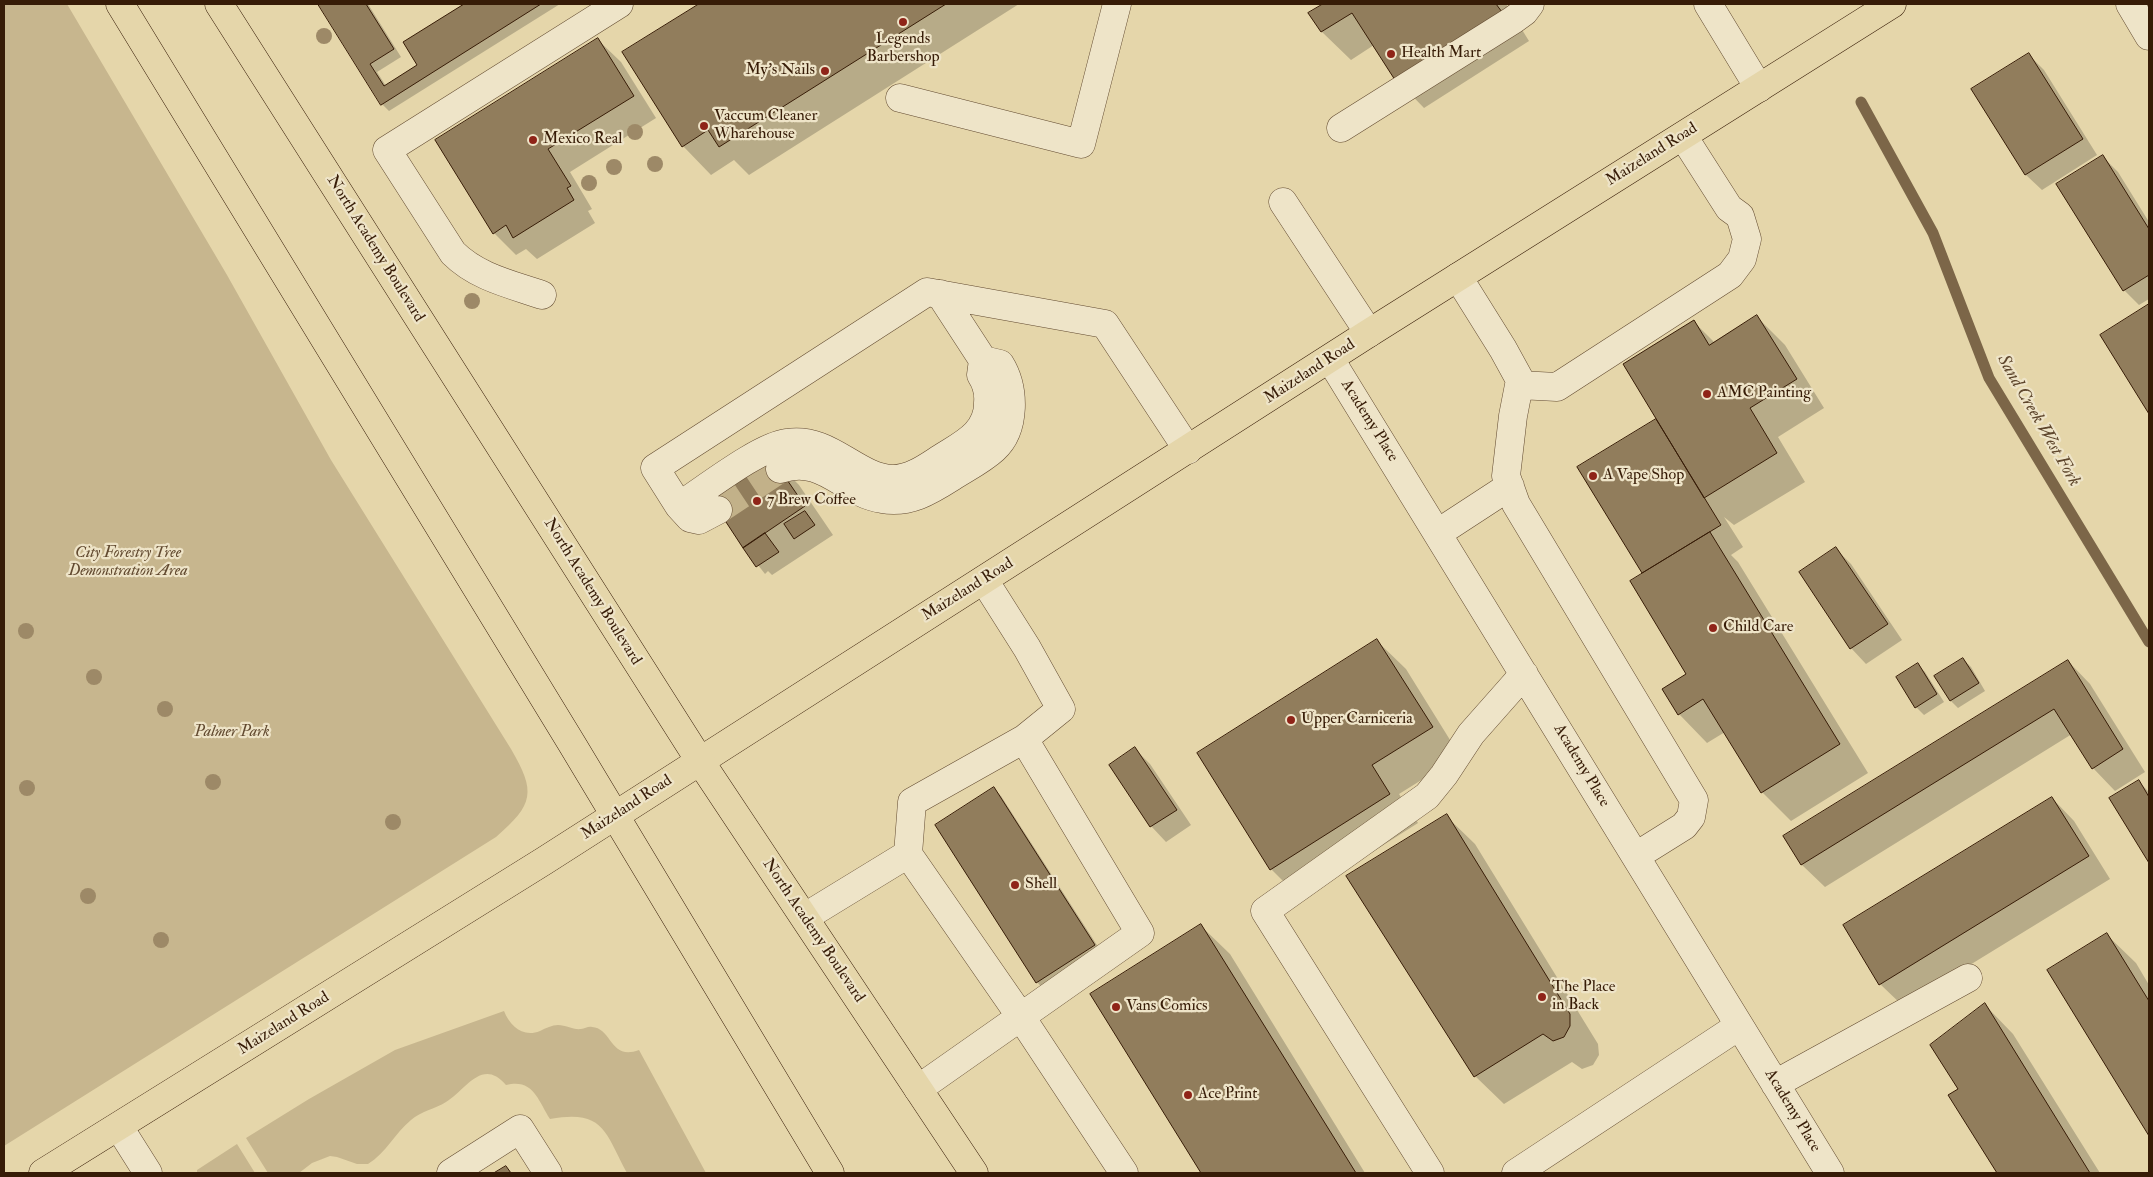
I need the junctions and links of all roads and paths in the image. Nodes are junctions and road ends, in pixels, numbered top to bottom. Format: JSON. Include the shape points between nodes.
{"nodes":[{"id":1,"x":120,"y":4,"type":"edge"},
{"id":2,"x":219,"y":4,"type":"edge"},
{"id":3,"x":619,"y":4,"type":"edge"},
{"id":4,"x":1117,"y":4,"type":"edge"},
{"id":5,"x":1530,"y":4,"type":"edge"},
{"id":6,"x":1708,"y":4,"type":"edge"},
{"id":7,"x":1892,"y":4,"type":"edge"},
{"id":8,"x":2130,"y":4,"type":"edge"},
{"id":9,"x":2149,"y":36,"type":"edge"},
{"id":10,"x":1759,"y":88,"type":"junction"},
{"id":11,"x":900,"y":98,"type":"dead end"},
{"id":12,"x":1341,"y":128,"type":"dead end"},
{"id":13,"x":1683,"y":136,"type":"junction"},
{"id":14,"x":1283,"y":202,"type":"dead end"},
{"id":15,"x":1458,"y":278,"type":"junction"},
{"id":16,"x":542,"y":294,"type":"dead end"},
{"id":17,"x":940,"y":294,"type":"junction"},
{"id":18,"x":1369,"y":333,"type":"junction"},
{"id":19,"x":1330,"y":359,"type":"junction"},
{"id":20,"x":983,"y":360,"type":"junction"},
{"id":21,"x":1519,"y":385,"type":"junction"},
{"id":22,"x":1188,"y":450,"type":"junction"},
{"id":23,"x":780,"y":469,"type":"tunnel mouth"},
{"id":24,"x":1510,"y":486,"type":"junction"},
{"id":25,"x":679,"y":506,"type":"junction"},
{"id":26,"x":718,"y":510,"type":"tunnel mouth"},
{"id":27,"x":1438,"y":533,"type":"junction"},
{"id":28,"x":984,"y":580,"type":"junction"},
{"id":29,"x":1524,"y":674,"type":"junction"},
{"id":30,"x":1024,"y":739,"type":"junction"},
{"id":31,"x":700,"y":761,"type":"junction"},
{"id":32,"x":614,"y":816,"type":"junction"},
{"id":33,"x":908,"y":854,"type":"junction"},
{"id":34,"x":1636,"y":856,"type":"junction"},
{"id":35,"x":805,"y":917,"type":"junction"},
{"id":36,"x":1968,"y":978,"type":"dead end"},
{"id":37,"x":1021,"y":1017,"type":"junction"},
{"id":38,"x":1739,"y":1026,"type":"junction"},
{"id":39,"x":1775,"y":1084,"type":"junction"},
{"id":40,"x":918,"y":1089,"type":"junction"},
{"id":41,"x":119,"y":1127,"type":"junction"},
{"id":42,"x":43,"y":1173,"type":"edge"},
{"id":43,"x":148,"y":1173,"type":"edge"},
{"id":44,"x":451,"y":1173,"type":"edge"},
{"id":45,"x":548,"y":1173,"type":"edge"},
{"id":46,"x":830,"y":1173,"type":"edge"},
{"id":47,"x":974,"y":1173,"type":"edge"},
{"id":48,"x":1124,"y":1173,"type":"edge"},
{"id":49,"x":1430,"y":1173,"type":"edge"},
{"id":50,"x":1516,"y":1173,"type":"edge"},
{"id":51,"x":1830,"y":1173,"type":"edge"}],
"edges":[{"from":1,"to":32,"type":"main road"},
{"from":2,"to":31,"type":"main road","name":"North Academy Boulevard"},
{"from":3,"to":16,"type":"street","via":[[387,150],[453,254],[466,266],[483,274]]},
{"from":4,"to":11,"type":"street","via":[[1081,144]]},
{"from":5,"to":12,"type":"street","via":[[1513,20]]},
{"from":6,"to":10,"type":"street"},
{"from":7,"to":10,"type":"main road","name":"Maizeland Road"},
{"from":8,"to":9,"type":"street"},
{"from":10,"to":13,"type":"main road","name":"Maizeland Road"},
{"from":13,"to":15,"type":"main road","name":"Maizeland Road"},
{"from":13,"to":21,"type":"street","via":[[1729,208],[1740,216],[1747,239],[1742,259],[1730,275],[1557,387]]},
{"from":14,"to":18,"type":"street"},
{"from":15,"to":18,"type":"main road","name":"Maizeland Road"},
{"from":15,"to":21,"type":"street","via":[[1503,349],[1520,380]]},
{"from":17,"to":20,"type":"street"},
{"from":17,"to":22,"type":"street","via":[[1105,324]]},
{"from":17,"to":25,"type":"street","via":[[927,292],[654,468]]},
{"from":18,"to":19,"type":"main road","name":"Maizeland Road"},
{"from":19,"to":22,"type":"main road","name":"Maizeland Road"},
{"from":19,"to":27,"type":"street","name":"Academy Place"},
{"from":20,"to":23,"type":"street","via":[[1000,364],[1008,381],[1010,404],[1007,426],[995,448],[929,492],[914,498],[882,499],[858,492],[817,468],[804,465]]},
{"from":20,"to":25,"type":"street","via":[[980,375],[989,396],[985,423],[977,434],[917,473],[893,478],[881,476],[816,445],[797,441],[768,448]]},
{"from":21,"to":24,"type":"street","via":[[1506,476]]},
{"from":22,"to":28,"type":"main road","name":"Maizeland Road"},
{"from":24,"to":27,"type":"street"},
{"from":24,"to":34,"type":"street","via":[[1516,504],[1694,800],[1692,817],[1684,826]]},
{"from":25,"to":26,"type":"street","via":[[690,518],[700,520]]},
{"from":27,"to":29,"type":"street","name":"Academy Place"},
{"from":28,"to":30,"type":"street","via":[[1061,709]]},
{"from":28,"to":31,"type":"main road","name":"Maizeland Road"},
{"from":29,"to":34,"type":"street","name":"Academy Place"},
{"from":29,"to":49,"type":"street","via":[[1471,734],[1427,796],[1265,912]]},
{"from":30,"to":33,"type":"street","via":[[912,802]]},
{"from":30,"to":37,"type":"street","via":[[1140,933]]},
{"from":31,"to":32,"type":"main road","name":"Maizeland Road"},
{"from":31,"to":35,"type":"main road","name":"North Academy Boulevard"},
{"from":32,"to":41,"type":"main road","name":"Maizeland Road"},
{"from":32,"to":46,"type":"main road"},
{"from":33,"to":35,"type":"street"},
{"from":33,"to":37,"type":"street"},
{"from":34,"to":38,"type":"street","name":"Academy Place"},
{"from":35,"to":40,"type":"main road","name":"North Academy Boulevard"},
{"from":36,"to":39,"type":"street"},
{"from":37,"to":40,"type":"street"},
{"from":37,"to":48,"type":"street"},
{"from":38,"to":39,"type":"street","name":"Academy Place"},
{"from":38,"to":50,"type":"street"},
{"from":39,"to":51,"type":"street","name":"Academy Place"},
{"from":40,"to":47,"type":"main road","name":"North Academy Boulevard"},
{"from":41,"to":42,"type":"main road","name":"Maizeland Road"},
{"from":41,"to":43,"type":"street"},
{"from":44,"to":45,"type":"street","via":[[520,1130]]}]}
